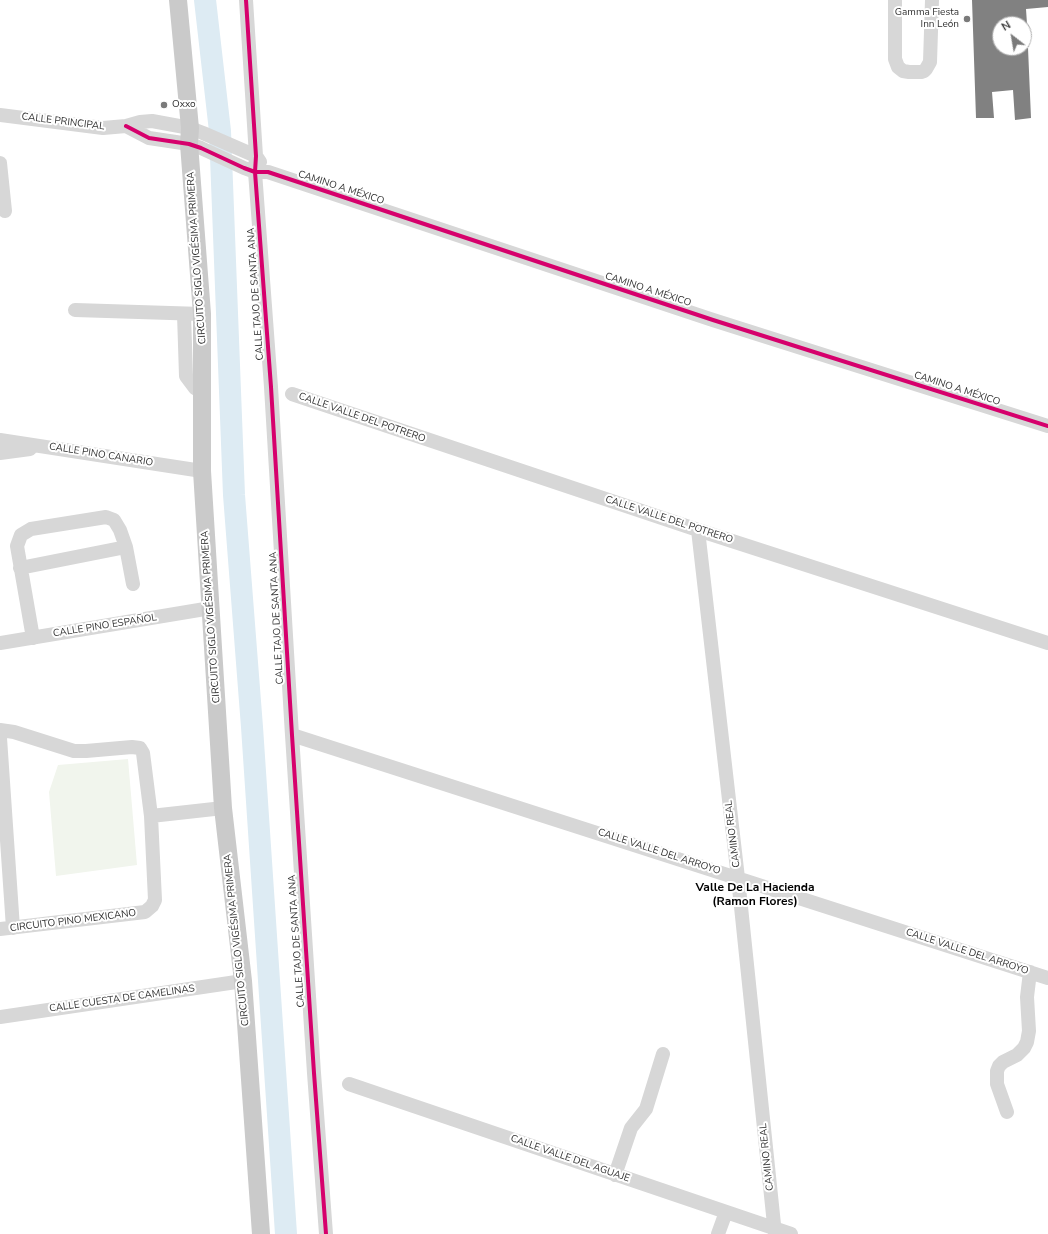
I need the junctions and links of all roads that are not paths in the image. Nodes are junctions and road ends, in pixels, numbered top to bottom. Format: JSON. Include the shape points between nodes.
{"nodes":[{"id":1,"x":178,"y":0,"type":"edge"},
{"id":2,"x":246,"y":0,"type":"edge"},
{"id":3,"x":895,"y":0,"type":"edge"},
{"id":4,"x":932,"y":0,"type":"edge"},
{"id":5,"x":0,"y":115,"type":"edge"},
{"id":6,"x":196,"y":138,"type":"junction"},
{"id":7,"x":252,"y":155,"type":"junction"},
{"id":8,"x":0,"y":162,"type":"edge"},
{"id":9,"x":256,"y":171,"type":"junction"},
{"id":10,"x":5,"y":211,"type":"dead end"},
{"id":11,"x":75,"y":310,"type":"dead end"},
{"id":12,"x":184,"y":314,"type":"junction"},
{"id":13,"x":202,"y":314,"type":"junction"},
{"id":14,"x":203,"y":393,"type":"junction"},
{"id":15,"x":292,"y":394,"type":"dead end"},
{"id":16,"x":1048,"y":426,"type":"edge"},
{"id":17,"x":0,"y":440,"type":"edge"},
{"id":18,"x":46,"y":447,"type":"junction"},
{"id":19,"x":0,"y":453,"type":"edge"},
{"id":20,"x":202,"y":471,"type":"junction"},
{"id":21,"x":698,"y":530,"type":"junction"},
{"id":22,"x":126,"y":547,"type":"junction"},
{"id":23,"x":20,"y":568,"type":"junction"},
{"id":24,"x":132,"y":584,"type":"dead end"},
{"id":25,"x":211,"y":608,"type":"junction"},
{"id":26,"x":33,"y":638,"type":"junction"},
{"id":27,"x":1048,"y":643,"type":"edge"},
{"id":28,"x":0,"y":644,"type":"edge"},
{"id":29,"x":0,"y":730,"type":"edge"},
{"id":30,"x":292,"y":735,"type":"junction"},
{"id":31,"x":0,"y":738,"type":"edge"},
{"id":32,"x":223,"y":808,"type":"junction"},
{"id":33,"x":150,"y":816,"type":"junction"},
{"id":34,"x":738,"y":878,"type":"junction"},
{"id":35,"x":7,"y":929,"type":"edge"},
{"id":36,"x":1030,"y":972,"type":"junction"},
{"id":37,"x":1048,"y":978,"type":"edge"},
{"id":38,"x":243,"y":981,"type":"junction"},
{"id":39,"x":0,"y":1017,"type":"edge"},
{"id":40,"x":663,"y":1054,"type":"dead end"},
{"id":41,"x":349,"y":1084,"type":"dead end"},
{"id":42,"x":1007,"y":1112,"type":"dead end"},
{"id":43,"x":615,"y":1175,"type":"junction"},
{"id":44,"x":726,"y":1212,"type":"junction"},
{"id":45,"x":775,"y":1231,"type":"edge"},
{"id":46,"x":261,"y":1234,"type":"edge"},
{"id":47,"x":326,"y":1234,"type":"edge"},
{"id":48,"x":718,"y":1234,"type":"edge"},
{"id":49,"x":791,"y":1234,"type":"edge"}],
"edges":[{"from":1,"to":6,"type":"main road","name":"CIRCUITO SIGLO VIGÉSIMA PRIMERA"},
{"from":2,"to":7,"type":"street","name":"CALLE TAJO DE SANTA ANA"},
{"from":3,"to":4,"type":"street","via":[[895,59],[903,71],[921,72],[930,62]]},
{"from":5,"to":6,"type":"street","name":"CALLE PRINCIPAL","via":[[103,128],[126,126],[149,138]]},
{"from":6,"to":7,"type":"street","name":"CALLE PRINCIPAL"},
{"from":6,"to":9,"type":"street","name":"CALLE PRINCIPAL"},
{"from":6,"to":13,"type":"main road","name":"CIRCUITO SIGLO VIGÉSIMA PRIMERA"},
{"from":7,"to":9,"type":"street","name":"CALLE TAJO DE SANTA ANA"},
{"from":8,"to":10,"type":"street"},
{"from":9,"to":16,"type":"street","name":"CAMINO A MÉXICO"},
{"from":9,"to":30,"type":"street","name":"CALLE TAJO DE SANTA ANA"},
{"from":11,"to":12,"type":"street"},
{"from":12,"to":13,"type":"street"},
{"from":12,"to":14,"type":"street","via":[[186,376],[195,388]]},
{"from":13,"to":14,"type":"main road","name":"CIRCUITO SIGLO VIGÉSIMA PRIMERA"},
{"from":14,"to":20,"type":"main road","name":"CIRCUITO SIGLO VIGÉSIMA PRIMERA"},
{"from":15,"to":21,"type":"street","name":"CALLE VALLE DEL POTRERO"},
{"from":17,"to":18,"type":"street","name":"CALLE PINO CANARIO"},
{"from":18,"to":19,"type":"street"},
{"from":18,"to":20,"type":"street","name":"CALLE PINO CANARIO"},
{"from":20,"to":25,"type":"main road","name":"CIRCUITO SIGLO VIGÉSIMA PRIMERA"},
{"from":21,"to":27,"type":"street","name":"CALLE VALLE DEL POTRERO"},
{"from":21,"to":34,"type":"street","name":"CAMINO REAL"},
{"from":22,"to":23,"type":"street"},
{"from":22,"to":23,"type":"street","via":[[114,520],[106,517],[31,529],[21,535],[17,546]]},
{"from":22,"to":24,"type":"street"},
{"from":23,"to":26,"type":"street"},
{"from":25,"to":26,"type":"street","name":"CALLE PINO ESPAÑOL"},
{"from":25,"to":32,"type":"main road","name":"CIRCUITO SIGLO VIGÉSIMA PRIMERA"},
{"from":26,"to":28,"type":"street","name":"CALLE PINO ESPAÑOL"},
{"from":29,"to":33,"type":"street","name":"CIRCUITO PINO MEXICANO","via":[[74,751],[140,748],[143,753]]},
{"from":30,"to":34,"type":"street","name":"CALLE VALLE DEL ARROYO"},
{"from":30,"to":47,"type":"street","name":"CALLE TAJO DE SANTA ANA"},
{"from":31,"to":35,"type":"street"},
{"from":32,"to":33,"type":"street"},
{"from":32,"to":38,"type":"main road","name":"CIRCUITO SIGLO VIGÉSIMA PRIMERA"},
{"from":33,"to":35,"type":"street","name":"CIRCUITO PINO MEXICANO","via":[[155,900],[146,912]]},
{"from":34,"to":36,"type":"street","name":"CALLE VALLE DEL ARROYO"},
{"from":34,"to":45,"type":"street","name":"CAMINO REAL"},
{"from":36,"to":37,"type":"street","name":"CALLE VALLE DEL ARROYO"},
{"from":36,"to":42,"type":"street","via":[[1027,1042],[1017,1055],[1003,1062],[997,1071],[997,1084]]},
{"from":38,"to":39,"type":"street","name":"CALLE CUESTA DE CAMELINAS"},
{"from":38,"to":46,"type":"main road","name":"CIRCUITO SIGLO VIGÉSIMA PRIMERA"},
{"from":40,"to":43,"type":"street","via":[[646,1109],[632,1128]]},
{"from":41,"to":43,"type":"street","name":"CALLE VALLE DEL AGUAJE"},
{"from":43,"to":44,"type":"street","name":"CALLE VALLE DEL AGUAJE"},
{"from":44,"to":45,"type":"street","name":"CALLE VALLE DEL AGUAJE"},
{"from":44,"to":48,"type":"street"},
{"from":45,"to":49,"type":"street","name":"CALLE VALLE DEL AGUAJE"}]}
